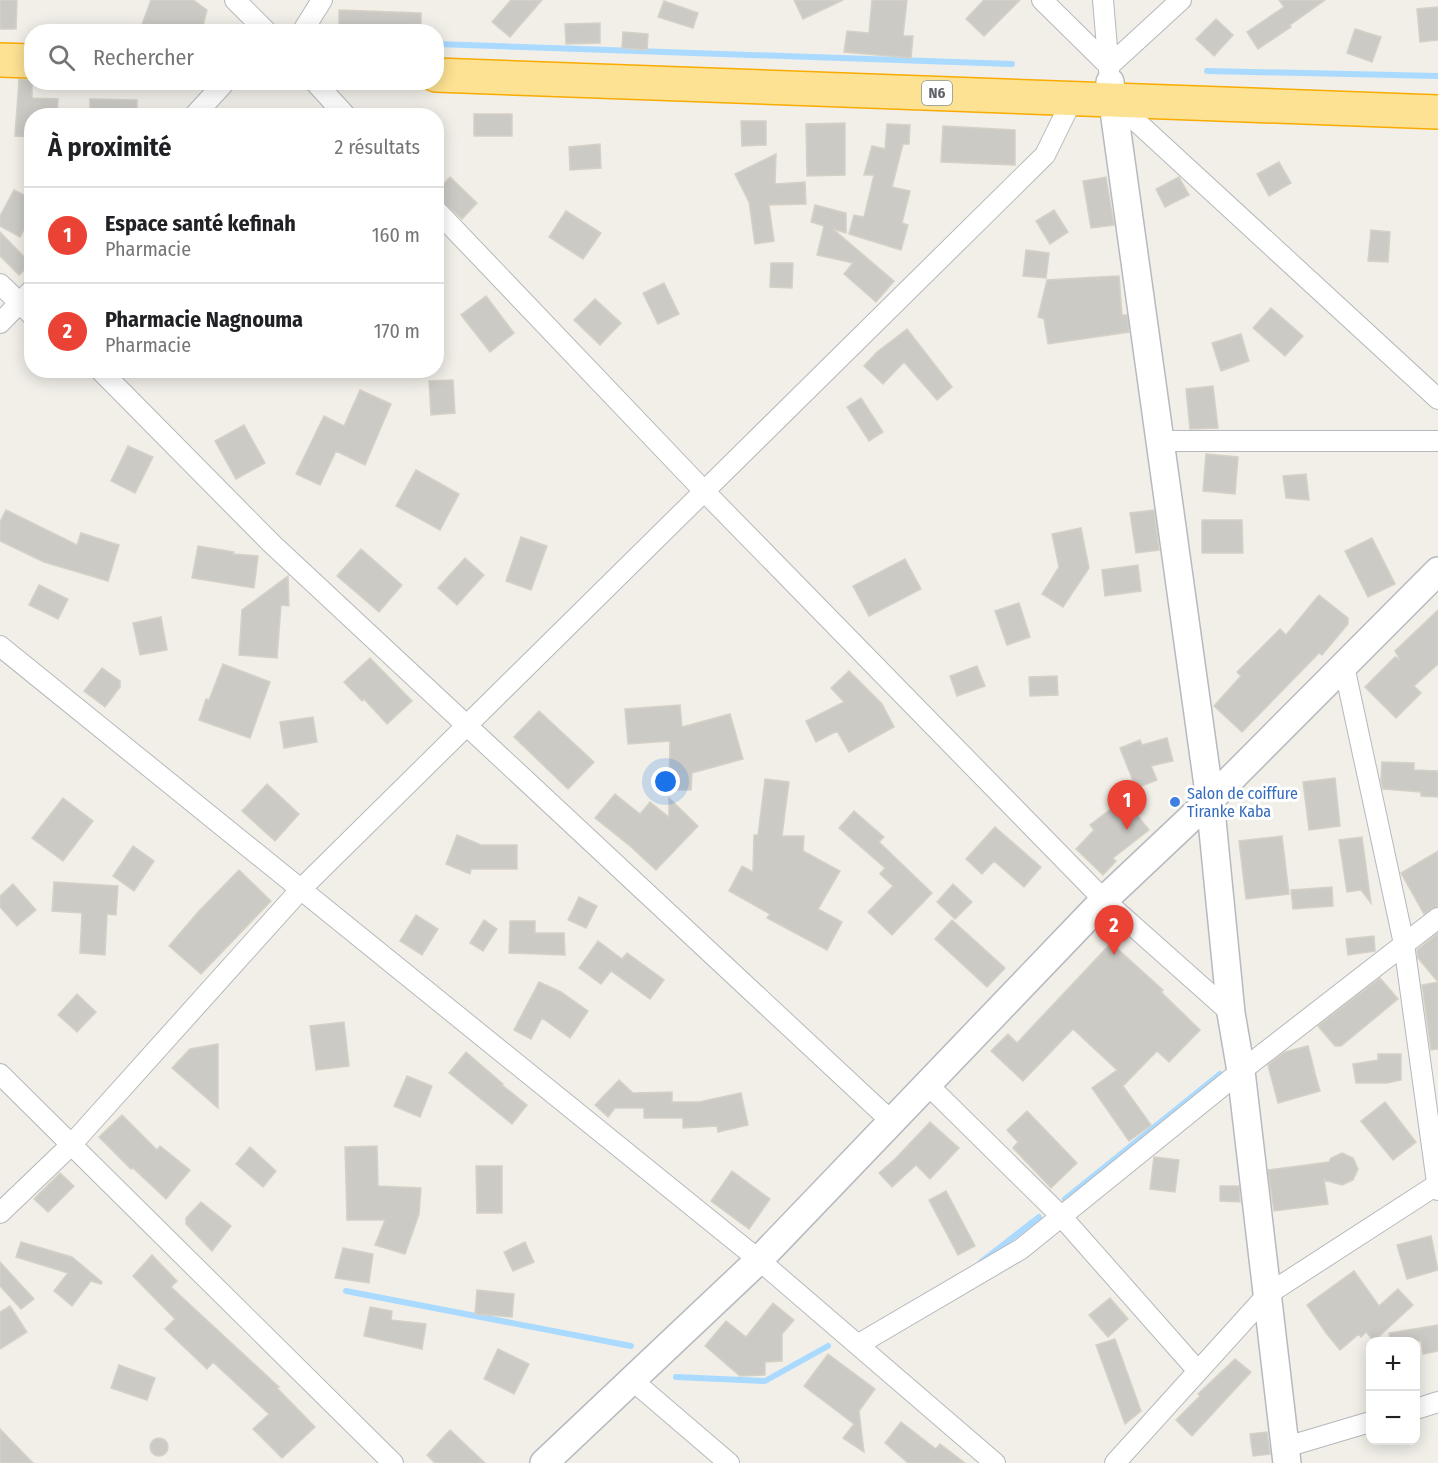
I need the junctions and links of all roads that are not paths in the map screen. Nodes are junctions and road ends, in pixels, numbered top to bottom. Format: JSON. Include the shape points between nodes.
{"nodes":[{"id":1,"x":235,"y":0,"type":"edge"},
{"id":2,"x":322,"y":0,"type":"edge"},
{"id":3,"x":1042,"y":0,"type":"edge"},
{"id":4,"x":1103,"y":0,"type":"edge"},
{"id":5,"x":1181,"y":0,"type":"edge"},
{"id":6,"x":259,"y":24,"type":"edge"},
{"id":7,"x":307,"y":24,"type":"edge"},
{"id":8,"x":0,"y":43,"type":"edge"},
{"id":9,"x":24,"y":44,"type":"edge"},
{"id":10,"x":444,"y":58,"type":"edge"},
{"id":11,"x":0,"y":60,"type":"edge"},
{"id":12,"x":24,"y":61,"type":"edge"},
{"id":13,"x":444,"y":75,"type":"edge"},
{"id":14,"x":1111,"y":83,"type":"junction"},
{"id":15,"x":218,"y":90,"type":"edge"},
{"id":16,"x":322,"y":90,"type":"edge"},
{"id":17,"x":1438,"y":95,"type":"edge"},
{"id":18,"x":1074,"y":98,"type":"junction"},
{"id":19,"x":201,"y":108,"type":"edge"},
{"id":20,"x":339,"y":108,"type":"edge"},
{"id":21,"x":1438,"y":112,"type":"edge"},
{"id":22,"x":444,"y":218,"type":"edge"},
{"id":23,"x":0,"y":284,"type":"edge"},
{"id":24,"x":24,"y":301,"type":"edge"},
{"id":25,"x":24,"y":305,"type":"edge"},
{"id":26,"x":0,"y":323,"type":"edge"},
{"id":27,"x":108,"y":378,"type":"edge"},
{"id":28,"x":1438,"y":399,"type":"edge"},
{"id":29,"x":1160,"y":441,"type":"junction"},
{"id":30,"x":1438,"y":441,"type":"edge"},
{"id":31,"x":704,"y":491,"type":"junction"},
{"id":32,"x":1438,"y":571,"type":"edge"},
{"id":33,"x":0,"y":646,"type":"edge"},
{"id":34,"x":1344,"y":666,"type":"junction"},
{"id":35,"x":467,"y":725,"type":"junction"},
{"id":36,"x":1210,"y":800,"type":"junction"},
{"id":37,"x":301,"y":889,"type":"junction"},
{"id":38,"x":1104,"y":900,"type":"junction"},
{"id":39,"x":1438,"y":918,"type":"edge"},
{"id":40,"x":1404,"y":944,"type":"junction"},
{"id":41,"x":1231,"y":1013,"type":"junction"},
{"id":42,"x":1241,"y":1071,"type":"junction"},
{"id":43,"x":0,"y":1074,"type":"edge"},
{"id":44,"x":927,"y":1084,"type":"junction"},
{"id":45,"x":891,"y":1121,"type":"junction"},
{"id":46,"x":71,"y":1145,"type":"junction"},
{"id":47,"x":1438,"y":1186,"type":"edge"},
{"id":48,"x":0,"y":1213,"type":"edge"},
{"id":49,"x":1061,"y":1216,"type":"junction"},
{"id":50,"x":759,"y":1260,"type":"junction"},
{"id":51,"x":1268,"y":1294,"type":"junction"},
{"id":52,"x":859,"y":1344,"type":"junction"},
{"id":53,"x":1198,"y":1371,"type":"junction"},
{"id":54,"x":632,"y":1380,"type":"junction"},
{"id":55,"x":1438,"y":1402,"type":"edge"},
{"id":56,"x":1420,"y":1408,"type":"edge"},
{"id":57,"x":1366,"y":1424,"type":"edge"},
{"id":58,"x":1287,"y":1455,"type":"edge"},
{"id":59,"x":393,"y":1463,"type":"edge"},
{"id":60,"x":544,"y":1463,"type":"edge"},
{"id":61,"x":729,"y":1463,"type":"edge"},
{"id":62,"x":995,"y":1463,"type":"edge"},
{"id":63,"x":1115,"y":1463,"type":"edge"}],
"edges":[{"from":1,"to":6,"type":"street"},
{"from":2,"to":7,"type":"street"},
{"from":3,"to":14,"type":"street"},
{"from":4,"to":14,"type":"street"},
{"from":5,"to":14,"type":"street"},
{"from":8,"to":9,"type":"highway"},
{"from":10,"to":14,"type":"highway","number":"N6"},
{"from":11,"to":12,"type":"highway"},
{"from":13,"to":18,"type":"highway","number":"N6"},
{"from":14,"to":17,"type":"highway","number":"N6"},
{"from":14,"to":18,"type":"highway","number":"N6"},
{"from":14,"to":21,"type":"highway","number":"N6"},
{"from":14,"to":28,"type":"street"},
{"from":14,"to":29,"type":"street"},
{"from":15,"to":19,"type":"street"},
{"from":16,"to":20,"type":"street"},
{"from":18,"to":31,"type":"street","via":[[1045,155]]},
{"from":22,"to":31,"type":"street"},
{"from":23,"to":24,"type":"street"},
{"from":25,"to":26,"type":"street"},
{"from":27,"to":35,"type":"street","via":[[272,543]]},
{"from":29,"to":30,"type":"street"},
{"from":29,"to":36,"type":"street"},
{"from":31,"to":35,"type":"street"},
{"from":31,"to":38,"type":"street"},
{"from":32,"to":34,"type":"street"},
{"from":33,"to":37,"type":"street"},
{"from":34,"to":36,"type":"street"},
{"from":34,"to":40,"type":"street"},
{"from":35,"to":37,"type":"street"},
{"from":35,"to":45,"type":"street"},
{"from":36,"to":38,"type":"street"},
{"from":36,"to":41,"type":"street"},
{"from":37,"to":46,"type":"street"},
{"from":37,"to":50,"type":"street"},
{"from":38,"to":41,"type":"street"},
{"from":38,"to":44,"type":"street"},
{"from":39,"to":40,"type":"street"},
{"from":40,"to":42,"type":"street"},
{"from":40,"to":47,"type":"street"},
{"from":41,"to":42,"type":"street"},
{"from":42,"to":49,"type":"street"},
{"from":42,"to":51,"type":"street"},
{"from":43,"to":46,"type":"street"},
{"from":44,"to":45,"type":"street"},
{"from":44,"to":49,"type":"street"},
{"from":45,"to":50,"type":"street"},
{"from":46,"to":48,"type":"street"},
{"from":46,"to":59,"type":"street"},
{"from":47,"to":51,"type":"street"},
{"from":49,"to":52,"type":"street","via":[[1021,1249]]},
{"from":49,"to":53,"type":"street"},
{"from":50,"to":52,"type":"street"},
{"from":50,"to":54,"type":"street"},
{"from":51,"to":53,"type":"street"},
{"from":51,"to":58,"type":"street"},
{"from":52,"to":62,"type":"street"},
{"from":53,"to":63,"type":"street"},
{"from":54,"to":60,"type":"street"},
{"from":54,"to":61,"type":"street"},
{"from":55,"to":56,"type":"street"},
{"from":57,"to":58,"type":"street"}]}
